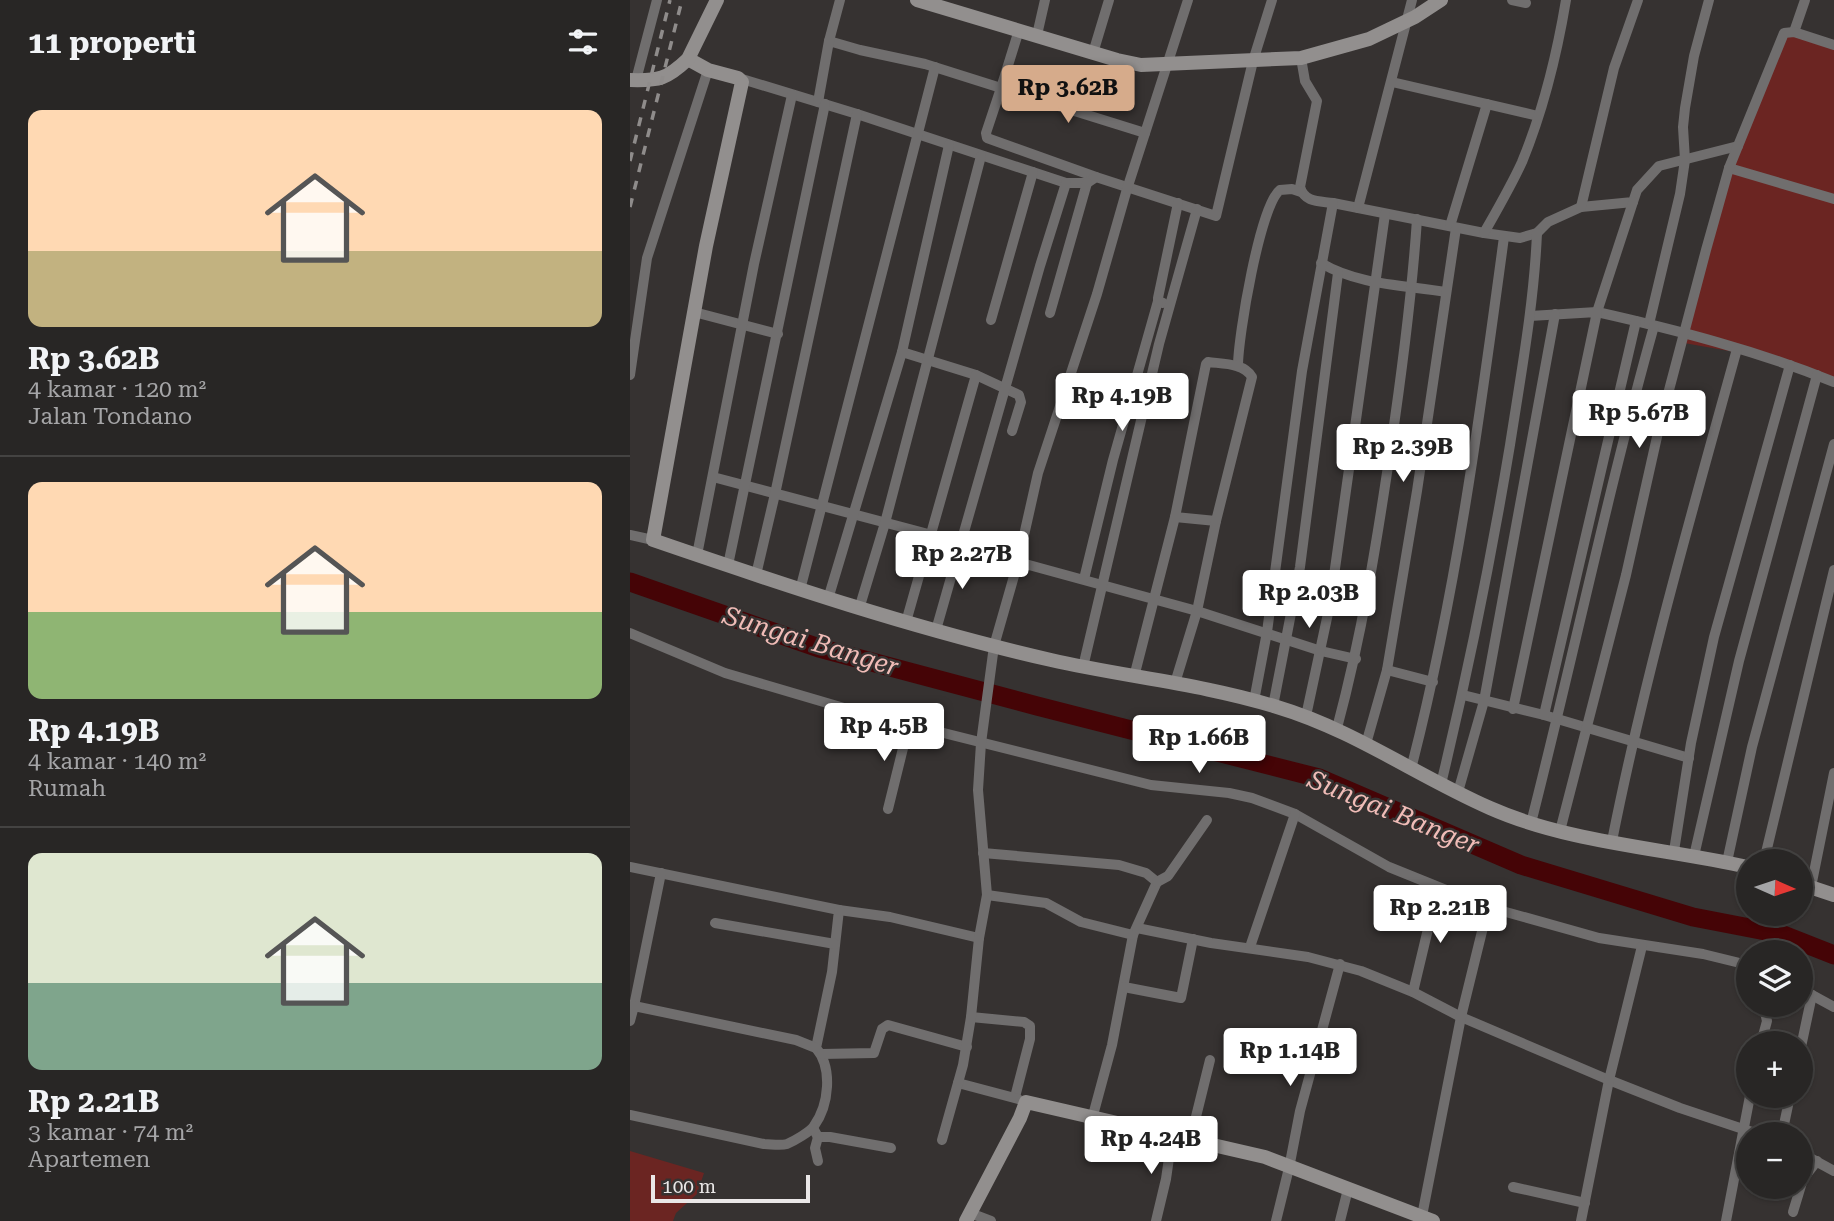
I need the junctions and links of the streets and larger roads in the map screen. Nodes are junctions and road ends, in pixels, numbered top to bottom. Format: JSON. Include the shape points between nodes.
{"nodes":[{"id":1,"x":657,"y":0,"type":"edge"},
{"id":2,"x":717,"y":0,"type":"edge"},
{"id":3,"x":840,"y":0,"type":"edge"},
{"id":4,"x":917,"y":0,"type":"edge"},
{"id":5,"x":1045,"y":0,"type":"edge"},
{"id":6,"x":1109,"y":0,"type":"edge"},
{"id":7,"x":1188,"y":0,"type":"edge"},
{"id":8,"x":1272,"y":0,"type":"edge"},
{"id":9,"x":1412,"y":0,"type":"edge"},
{"id":10,"x":1441,"y":0,"type":"edge"},
{"id":11,"x":1512,"y":0,"type":"edge"},
{"id":12,"x":1566,"y":0,"type":"edge"},
{"id":13,"x":1638,"y":0,"type":"edge"},
{"id":14,"x":1709,"y":0,"type":"edge"},
{"id":15,"x":1805,"y":0,"type":"edge"},
{"id":16,"x":1526,"y":3,"type":"dead end"},
{"id":17,"x":960,"y":6,"type":"edge"},
{"id":18,"x":1406,"y":22,"type":"junction"},
{"id":19,"x":1019,"y":30,"type":"junction"},
{"id":20,"x":1794,"y":32,"type":"junction"},
{"id":21,"x":1037,"y":35,"type":"junction"},
{"id":22,"x":829,"y":41,"type":"junction"},
{"id":23,"x":1834,"y":45,"type":"edge"},
{"id":24,"x":1093,"y":53,"type":"junction"},
{"id":25,"x":1301,"y":58,"type":"junction"},
{"id":26,"x":1253,"y":61,"type":"junction"},
{"id":27,"x":1167,"y":63,"type":"junction"},
{"id":28,"x":698,"y":65,"type":"junction"},
{"id":29,"x":935,"y":67,"type":"junction"},
{"id":30,"x":741,"y":79,"type":"junction"},
{"id":31,"x":633,"y":80,"type":"edge"},
{"id":32,"x":1392,"y":82,"type":"junction"},
{"id":33,"x":1001,"y":88,"type":"junction"},
{"id":34,"x":793,"y":95,"type":"junction"},
{"id":35,"x":822,"y":103,"type":"junction"},
{"id":36,"x":1486,"y":104,"type":"junction"},
{"id":37,"x":857,"y":114,"type":"junction"},
{"id":38,"x":1538,"y":116,"type":"junction"},
{"id":39,"x":1144,"y":133,"type":"junction"},
{"id":40,"x":916,"y":134,"type":"junction"},
{"id":41,"x":949,"y":145,"type":"junction"},
{"id":42,"x":1738,"y":146,"type":"junction"},
{"id":43,"x":981,"y":156,"type":"junction"},
{"id":44,"x":1685,"y":160,"type":"junction"},
{"id":45,"x":1729,"y":168,"type":"junction"},
{"id":46,"x":1032,"y":172,"type":"junction"},
{"id":47,"x":1092,"y":180,"type":"junction"},
{"id":48,"x":1066,"y":183,"type":"junction"},
{"id":49,"x":1127,"y":189,"type":"junction"},
{"id":50,"x":1301,"y":191,"type":"junction"},
{"id":51,"x":1834,"y":199,"type":"edge"},
{"id":52,"x":1633,"y":202,"type":"junction"},
{"id":53,"x":1178,"y":203,"type":"junction"},
{"id":54,"x":1333,"y":203,"type":"junction"},
{"id":55,"x":1581,"y":206,"type":"junction"},
{"id":56,"x":1358,"y":208,"type":"junction"},
{"id":57,"x":1197,"y":209,"type":"junction"},
{"id":58,"x":1385,"y":214,"type":"junction"},
{"id":59,"x":1417,"y":219,"type":"junction"},
{"id":60,"x":1453,"y":227,"type":"junction"},
{"id":61,"x":1484,"y":233,"type":"junction"},
{"id":62,"x":1537,"y":233,"type":"junction"},
{"id":63,"x":1504,"y":236,"type":"junction"},
{"id":64,"x":1321,"y":263,"type":"junction"},
{"id":65,"x":1338,"y":273,"type":"junction"},
{"id":66,"x":1375,"y":282,"type":"junction"},
{"id":67,"x":1411,"y":286,"type":"junction"},
{"id":68,"x":1446,"y":292,"type":"junction"},
{"id":69,"x":1158,"y":301,"type":"junction"},
{"id":70,"x":1170,"y":307,"type":"junction"},
{"id":71,"x":694,"y":312,"type":"junction"},
{"id":72,"x":1597,"y":312,"type":"junction"},
{"id":73,"x":1050,"y":313,"type":"dead end"},
{"id":74,"x":1555,"y":314,"type":"junction"},
{"id":75,"x":1530,"y":316,"type":"junction"},
{"id":76,"x":991,"y":320,"type":"dead end"},
{"id":77,"x":1636,"y":321,"type":"junction"},
{"id":78,"x":744,"y":323,"type":"junction"},
{"id":79,"x":1651,"y":325,"type":"junction"},
{"id":80,"x":1683,"y":333,"type":"junction"},
{"id":81,"x":778,"y":334,"type":"junction"},
{"id":82,"x":1737,"y":349,"type":"junction"},
{"id":83,"x":902,"y":352,"type":"junction"},
{"id":84,"x":927,"y":360,"type":"junction"},
{"id":85,"x":1790,"y":365,"type":"junction"},
{"id":86,"x":1238,"y":366,"type":"junction"},
{"id":87,"x":630,"y":375,"type":"edge"},
{"id":88,"x":976,"y":375,"type":"junction"},
{"id":89,"x":1817,"y":375,"type":"junction"},
{"id":90,"x":1834,"y":382,"type":"edge"},
{"id":91,"x":1006,"y":388,"type":"junction"},
{"id":92,"x":1012,"y":431,"type":"dead end"},
{"id":93,"x":1834,"y":444,"type":"edge"},
{"id":94,"x":713,"y":477,"type":"junction"},
{"id":95,"x":744,"y":485,"type":"junction"},
{"id":96,"x":775,"y":494,"type":"junction"},
{"id":97,"x":822,"y":506,"type":"junction"},
{"id":98,"x":852,"y":515,"type":"junction"},
{"id":99,"x":1175,"y":517,"type":"junction"},
{"id":100,"x":1216,"y":522,"type":"junction"},
{"id":101,"x":885,"y":523,"type":"junction"},
{"id":102,"x":630,"y":535,"type":"edge"},
{"id":103,"x":932,"y":535,"type":"junction"},
{"id":104,"x":653,"y":540,"type":"junction"},
{"id":105,"x":959,"y":544,"type":"junction"},
{"id":106,"x":697,"y":555,"type":"junction"},
{"id":107,"x":1018,"y":562,"type":"junction"},
{"id":108,"x":728,"y":565,"type":"junction"},
{"id":109,"x":1834,"y":570,"type":"edge"},
{"id":110,"x":756,"y":575,"type":"junction"},
{"id":111,"x":1084,"y":579,"type":"junction"},
{"id":112,"x":1101,"y":585,"type":"junction"},
{"id":113,"x":800,"y":590,"type":"junction"},
{"id":114,"x":828,"y":599,"type":"junction"},
{"id":115,"x":1154,"y":601,"type":"junction"},
{"id":116,"x":859,"y":609,"type":"junction"},
{"id":117,"x":1197,"y":611,"type":"junction"},
{"id":118,"x":906,"y":622,"type":"junction"},
{"id":119,"x":936,"y":630,"type":"junction"},
{"id":120,"x":1267,"y":632,"type":"junction"},
{"id":121,"x":630,"y":633,"type":"edge"},
{"id":122,"x":1287,"y":638,"type":"junction"},
{"id":123,"x":993,"y":650,"type":"junction"},
{"id":124,"x":1321,"y":651,"type":"junction"},
{"id":125,"x":1356,"y":659,"type":"junction"},
{"id":126,"x":1083,"y":667,"type":"junction"},
{"id":127,"x":1387,"y":670,"type":"junction"},
{"id":128,"x":1134,"y":677,"type":"junction"},
{"id":129,"x":1433,"y":682,"type":"junction"},
{"id":130,"x":1175,"y":683,"type":"junction"},
{"id":131,"x":1462,"y":695,"type":"junction"},
{"id":132,"x":1254,"y":701,"type":"junction"},
{"id":133,"x":1484,"y":701,"type":"junction"},
{"id":134,"x":1273,"y":706,"type":"junction"},
{"id":135,"x":1513,"y":709,"type":"junction"},
{"id":136,"x":1544,"y":715,"type":"junction"},
{"id":137,"x":1306,"y":716,"type":"junction"},
{"id":138,"x":1558,"y":719,"type":"junction"},
{"id":139,"x":909,"y":724,"type":"junction"},
{"id":140,"x":1337,"y":728,"type":"junction"},
{"id":141,"x":1585,"y":728,"type":"junction"},
{"id":142,"x":981,"y":741,"type":"junction"},
{"id":143,"x":1634,"y":742,"type":"junction"},
{"id":144,"x":1366,"y":744,"type":"junction"},
{"id":145,"x":1689,"y":758,"type":"junction"},
{"id":146,"x":1411,"y":769,"type":"junction"},
{"id":147,"x":1834,"y":773,"type":"edge"},
{"id":148,"x":1441,"y":785,"type":"junction"},
{"id":149,"x":1458,"y":792,"type":"junction"},
{"id":150,"x":888,"y":809,"type":"dead end"},
{"id":151,"x":1295,"y":814,"type":"junction"},
{"id":152,"x":1207,"y":820,"type":"dead end"},
{"id":153,"x":1531,"y":823,"type":"junction"},
{"id":154,"x":1560,"y":831,"type":"junction"},
{"id":155,"x":1612,"y":841,"type":"junction"},
{"id":156,"x":1767,"y":849,"type":"edge"},
{"id":157,"x":1674,"y":851,"type":"junction"},
{"id":158,"x":983,"y":853,"type":"junction"},
{"id":159,"x":1695,"y":856,"type":"junction"},
{"id":160,"x":1813,"y":858,"type":"edge"},
{"id":161,"x":1727,"y":862,"type":"junction"},
{"id":162,"x":1736,"y":864,"type":"edge"},
{"id":163,"x":630,"y":867,"type":"edge"},
{"id":164,"x":661,"y":873,"type":"junction"},
{"id":165,"x":1157,"y":882,"type":"junction"},
{"id":166,"x":1813,"y":888,"type":"edge"},
{"id":167,"x":1446,"y":891,"type":"junction"},
{"id":168,"x":987,"y":895,"type":"junction"},
{"id":169,"x":1834,"y":895,"type":"edge"},
{"id":170,"x":1488,"y":907,"type":"junction"},
{"id":171,"x":839,"y":910,"type":"junction"},
{"id":172,"x":715,"y":923,"type":"dead end"},
{"id":173,"x":1135,"y":932,"type":"junction"},
{"id":174,"x":979,"y":938,"type":"junction"},
{"id":175,"x":1192,"y":939,"type":"junction"},
{"id":176,"x":835,"y":944,"type":"junction"},
{"id":177,"x":1642,"y":946,"type":"junction"},
{"id":178,"x":1250,"y":947,"type":"junction"},
{"id":179,"x":1736,"y":962,"type":"edge"},
{"id":180,"x":1340,"y":964,"type":"junction"},
{"id":181,"x":1124,"y":987,"type":"junction"},
{"id":182,"x":1413,"y":992,"type":"junction"},
{"id":183,"x":1813,"y":996,"type":"edge"},
{"id":184,"x":634,"y":1006,"type":"junction"},
{"id":185,"x":1834,"y":1007,"type":"edge"},
{"id":186,"x":971,"y":1017,"type":"junction"},
{"id":187,"x":1461,"y":1017,"type":"junction"},
{"id":188,"x":630,"y":1021,"type":"edge"},
{"id":189,"x":967,"y":1047,"type":"junction"},
{"id":190,"x":825,"y":1053,"type":"junction"},
{"id":191,"x":1210,"y":1060,"type":"dead end"},
{"id":192,"x":1609,"y":1080,"type":"junction"},
{"id":193,"x":958,"y":1083,"type":"junction"},
{"id":194,"x":1020,"y":1100,"type":"junction"},
{"id":195,"x":630,"y":1115,"type":"edge"},
{"id":196,"x":1092,"y":1119,"type":"junction"},
{"id":197,"x":1736,"y":1126,"type":"edge"},
{"id":198,"x":816,"y":1133,"type":"junction"},
{"id":199,"x":1172,"y":1137,"type":"junction"},
{"id":200,"x":942,"y":1140,"type":"dead end"},
{"id":201,"x":1190,"y":1142,"type":"junction"},
{"id":202,"x":891,"y":1148,"type":"dead end"},
{"id":203,"x":818,"y":1161,"type":"dead end"},
{"id":204,"x":1814,"y":1164,"type":"joint"},
{"id":205,"x":1289,"y":1168,"type":"junction"},
{"id":206,"x":1736,"y":1169,"type":"edge"},
{"id":207,"x":1834,"y":1171,"type":"edge"},
{"id":208,"x":1513,"y":1187,"type":"dead end"},
{"id":209,"x":1348,"y":1189,"type":"junction"},
{"id":210,"x":1585,"y":1203,"type":"junction"},
{"id":211,"x":1793,"y":1212,"type":"dead end"},
{"id":212,"x":968,"y":1217,"type":"edge"},
{"id":213,"x":1425,"y":1219,"type":"edge"},
{"id":214,"x":991,"y":1221,"type":"edge"},
{"id":215,"x":1156,"y":1221,"type":"edge"},
{"id":216,"x":1276,"y":1221,"type":"edge"},
{"id":217,"x":1340,"y":1221,"type":"edge"},
{"id":218,"x":1581,"y":1221,"type":"edge"},
{"id":219,"x":1726,"y":1221,"type":"edge"}],
"edges":[{"from":1,"to":31,"type":"street"},
{"from":2,"to":28,"type":"street"},
{"from":3,"to":22,"type":"street"},
{"from":4,"to":17,"type":"street"},
{"from":5,"to":21,"type":"street"},
{"from":6,"to":24,"type":"street"},
{"from":7,"to":27,"type":"street"},
{"from":8,"to":26,"type":"street"},
{"from":9,"to":18,"type":"street"},
{"from":10,"to":18,"type":"street"},
{"from":11,"to":16,"type":"street"},
{"from":12,"to":38,"type":"street"},
{"from":13,"to":55,"type":"street","via":[[1614,68]]},
{"from":14,"to":44,"type":"street","via":[[1685,108]]},
{"from":15,"to":20,"type":"street"},
{"from":17,"to":19,"type":"street"},
{"from":18,"to":25,"type":"street"},
{"from":18,"to":32,"type":"street"},
{"from":19,"to":21,"type":"street"},
{"from":19,"to":33,"type":"street"},
{"from":20,"to":23,"type":"street"},
{"from":20,"to":42,"type":"street","via":[[1783,34]]},
{"from":21,"to":24,"type":"street"},
{"from":22,"to":29,"type":"street"},
{"from":22,"to":35,"type":"street"},
{"from":24,"to":27,"type":"street","via":[[1141,65]]},
{"from":25,"to":26,"type":"street"},
{"from":25,"to":50,"type":"street","via":[[1305,81],[1317,101]]},
{"from":26,"to":27,"type":"street"},
{"from":26,"to":57,"type":"street","via":[[1216,216]]},
{"from":27,"to":39,"type":"street"},
{"from":28,"to":30,"type":"street"},
{"from":28,"to":31,"type":"street","via":[[670,76]]},
{"from":28,"to":87,"type":"street","via":[[647,258]]},
{"from":29,"to":33,"type":"street"},
{"from":29,"to":40,"type":"street"},
{"from":30,"to":34,"type":"street"},
{"from":30,"to":71,"type":"street"},
{"from":32,"to":36,"type":"street"},
{"from":32,"to":56,"type":"street"},
{"from":33,"to":39,"type":"street"},
{"from":33,"to":47,"type":"street","via":[[987,138]]},
{"from":34,"to":35,"type":"street"},
{"from":34,"to":78,"type":"street"},
{"from":35,"to":37,"type":"street"},
{"from":35,"to":81,"type":"street"},
{"from":36,"to":38,"type":"street"},
{"from":36,"to":60,"type":"street"},
{"from":37,"to":40,"type":"street"},
{"from":37,"to":96,"type":"street"},
{"from":38,"to":61,"type":"street","via":[[1521,164]]},
{"from":39,"to":49,"type":"street"},
{"from":40,"to":41,"type":"street"},
{"from":40,"to":97,"type":"street"},
{"from":41,"to":43,"type":"street"},
{"from":41,"to":83,"type":"street"},
{"from":42,"to":44,"type":"street"},
{"from":42,"to":45,"type":"street"},
{"from":43,"to":46,"type":"street"},
{"from":43,"to":84,"type":"street"},
{"from":44,"to":52,"type":"street","via":[[1653,171]]},
{"from":44,"to":79,"type":"street"},
{"from":45,"to":51,"type":"street"},
{"from":45,"to":80,"type":"street"},
{"from":46,"to":48,"type":"street"},
{"from":46,"to":76,"type":"street"},
{"from":47,"to":48,"type":"street"},
{"from":47,"to":49,"type":"street"},
{"from":47,"to":73,"type":"street"},
{"from":48,"to":91,"type":"street"},
{"from":49,"to":53,"type":"street"},
{"from":49,"to":107,"type":"street","via":[[1038,473]]},
{"from":50,"to":54,"type":"street","via":[[1311,201]]},
{"from":50,"to":86,"type":"street","via":[[1280,190],[1270,204]]},
{"from":52,"to":55,"type":"street"},
{"from":52,"to":72,"type":"street"},
{"from":53,"to":57,"type":"street"},
{"from":53,"to":69,"type":"street"},
{"from":54,"to":56,"type":"street"},
{"from":54,"to":64,"type":"street"},
{"from":55,"to":62,"type":"street","via":[[1548,222]]},
{"from":56,"to":58,"type":"street"},
{"from":57,"to":70,"type":"street"},
{"from":58,"to":59,"type":"street"},
{"from":58,"to":66,"type":"street"},
{"from":59,"to":60,"type":"street"},
{"from":59,"to":67,"type":"street"},
{"from":60,"to":61,"type":"street"},
{"from":60,"to":68,"type":"street"},
{"from":61,"to":63,"type":"street"},
{"from":62,"to":63,"type":"street"},
{"from":62,"to":75,"type":"street"},
{"from":63,"to":129,"type":"street"},
{"from":64,"to":65,"type":"street"},
{"from":64,"to":120,"type":"street"},
{"from":65,"to":66,"type":"street"},
{"from":65,"to":122,"type":"street"},
{"from":66,"to":67,"type":"street"},
{"from":66,"to":124,"type":"street"},
{"from":67,"to":68,"type":"street"},
{"from":67,"to":125,"type":"street"},
{"from":68,"to":127,"type":"street"},
{"from":69,"to":70,"type":"street"},
{"from":69,"to":111,"type":"street"},
{"from":70,"to":112,"type":"street"},
{"from":71,"to":78,"type":"street"},
{"from":71,"to":104,"type":"street"},
{"from":72,"to":74,"type":"street"},
{"from":72,"to":77,"type":"street"},
{"from":72,"to":135,"type":"street"},
{"from":74,"to":75,"type":"street"},
{"from":74,"to":133,"type":"street"},
{"from":75,"to":131,"type":"street"},
{"from":77,"to":79,"type":"street"},
{"from":77,"to":136,"type":"street"},
{"from":78,"to":81,"type":"street"},
{"from":78,"to":94,"type":"street"},
{"from":79,"to":80,"type":"street"},
{"from":79,"to":138,"type":"street"},
{"from":80,"to":82,"type":"street"},
{"from":80,"to":141,"type":"street"},
{"from":81,"to":95,"type":"street"},
{"from":82,"to":85,"type":"street"},
{"from":82,"to":143,"type":"street"},
{"from":83,"to":84,"type":"street"},
{"from":83,"to":98,"type":"street"},
{"from":84,"to":88,"type":"street"},
{"from":84,"to":101,"type":"street"},
{"from":85,"to":89,"type":"street"},
{"from":85,"to":145,"type":"street","via":[[1714,637]]},
{"from":86,"to":99,"type":"street","via":[[1206,364]]},
{"from":86,"to":100,"type":"street","via":[[1252,377]]},
{"from":88,"to":91,"type":"street"},
{"from":88,"to":103,"type":"street"},
{"from":89,"to":90,"type":"street"},
{"from":89,"to":159,"type":"street","via":[[1739,661]]},
{"from":91,"to":92,"type":"street","via":[[1021,398]]},
{"from":91,"to":105,"type":"street"},
{"from":93,"to":161,"type":"street","via":[[1752,747]]},
{"from":94,"to":95,"type":"street"},
{"from":94,"to":106,"type":"street"},
{"from":95,"to":96,"type":"street"},
{"from":95,"to":108,"type":"street"},
{"from":96,"to":97,"type":"street"},
{"from":96,"to":110,"type":"street"},
{"from":97,"to":98,"type":"street"},
{"from":97,"to":113,"type":"street"},
{"from":98,"to":101,"type":"street"},
{"from":98,"to":114,"type":"street"},
{"from":99,"to":100,"type":"street"},
{"from":99,"to":115,"type":"street"},
{"from":100,"to":117,"type":"street"},
{"from":101,"to":103,"type":"street"},
{"from":101,"to":116,"type":"street"},
{"from":102,"to":104,"type":"street"},
{"from":103,"to":105,"type":"street"},
{"from":103,"to":118,"type":"street"},
{"from":104,"to":106,"type":"street"},
{"from":105,"to":107,"type":"street"},
{"from":105,"to":119,"type":"street"},
{"from":106,"to":108,"type":"street"},
{"from":107,"to":111,"type":"street"},
{"from":107,"to":123,"type":"street"},
{"from":108,"to":110,"type":"street"},
{"from":109,"to":156,"type":"street"},
{"from":110,"to":113,"type":"street"},
{"from":111,"to":112,"type":"street"},
{"from":112,"to":115,"type":"street"},
{"from":112,"to":126,"type":"street"},
{"from":113,"to":114,"type":"street"},
{"from":114,"to":116,"type":"street"},
{"from":115,"to":117,"type":"street"},
{"from":115,"to":128,"type":"street"},
{"from":116,"to":118,"type":"street"},
{"from":117,"to":120,"type":"street"},
{"from":117,"to":130,"type":"street"},
{"from":118,"to":119,"type":"street"},
{"from":119,"to":123,"type":"street"},
{"from":120,"to":122,"type":"street"},
{"from":120,"to":132,"type":"street"},
{"from":121,"to":139,"type":"street","via":[[724,673]]},
{"from":122,"to":124,"type":"street"},
{"from":122,"to":134,"type":"street"},
{"from":123,"to":126,"type":"street"},
{"from":123,"to":142,"type":"street"},
{"from":124,"to":125,"type":"street"},
{"from":124,"to":137,"type":"street"},
{"from":125,"to":140,"type":"street"},
{"from":126,"to":128,"type":"street"},
{"from":127,"to":129,"type":"street"},
{"from":127,"to":144,"type":"street"},
{"from":128,"to":130,"type":"street"},
{"from":129,"to":146,"type":"street"},
{"from":130,"to":132,"type":"street"},
{"from":131,"to":133,"type":"street"},
{"from":131,"to":148,"type":"street"},
{"from":132,"to":134,"type":"street"},
{"from":133,"to":135,"type":"street"},
{"from":133,"to":149,"type":"street"},
{"from":134,"to":137,"type":"street"},
{"from":135,"to":136,"type":"street"},
{"from":136,"to":138,"type":"street"},
{"from":137,"to":140,"type":"street"},
{"from":138,"to":141,"type":"street"},
{"from":138,"to":153,"type":"street"},
{"from":139,"to":142,"type":"street"},
{"from":139,"to":150,"type":"street"},
{"from":140,"to":144,"type":"street"},
{"from":141,"to":143,"type":"street"},
{"from":141,"to":154,"type":"street"},
{"from":142,"to":151,"type":"street","via":[[1169,789],[1252,798]]},
{"from":142,"to":158,"type":"street","via":[[978,790]]},
{"from":143,"to":145,"type":"street"},
{"from":143,"to":155,"type":"street"},
{"from":144,"to":146,"type":"street"},
{"from":145,"to":157,"type":"street"},
{"from":146,"to":148,"type":"street"},
{"from":147,"to":160,"type":"street"},
{"from":148,"to":149,"type":"street"},
{"from":149,"to":153,"type":"street"},
{"from":151,"to":167,"type":"street","via":[[1389,867]]},
{"from":151,"to":178,"type":"street"},
{"from":152,"to":165,"type":"street","via":[[1168,876]]},
{"from":153,"to":154,"type":"street"},
{"from":154,"to":155,"type":"street"},
{"from":155,"to":157,"type":"street"},
{"from":157,"to":159,"type":"street"},
{"from":158,"to":165,"type":"street","via":[[1119,865],[1146,873]]},
{"from":158,"to":168,"type":"street"},
{"from":159,"to":161,"type":"street"},
{"from":161,"to":162,"type":"street"},
{"from":163,"to":164,"type":"street"},
{"from":164,"to":171,"type":"street"},
{"from":164,"to":184,"type":"street"},
{"from":165,"to":173,"type":"street"},
{"from":166,"to":169,"type":"street"},
{"from":167,"to":170,"type":"street"},
{"from":167,"to":182,"type":"street","via":[[1428,929]]},
{"from":168,"to":173,"type":"street","via":[[1046,903],[1081,922]]},
{"from":168,"to":174,"type":"street"},
{"from":170,"to":177,"type":"street"},
{"from":170,"to":187,"type":"street"},
{"from":171,"to":174,"type":"street"},
{"from":171,"to":176,"type":"street"},
{"from":172,"to":176,"type":"street"},
{"from":173,"to":175,"type":"street"},
{"from":173,"to":181,"type":"street"},
{"from":174,"to":186,"type":"street"},
{"from":175,"to":178,"type":"street"},
{"from":175,"to":181,"type":"street","via":[[1181,998]]},
{"from":176,"to":190,"type":"street","via":[[825,1011]]},
{"from":177,"to":179,"type":"street"},
{"from":177,"to":192,"type":"street"},
{"from":178,"to":180,"type":"street"},
{"from":180,"to":182,"type":"street"},
{"from":180,"to":205,"type":"street"},
{"from":181,"to":196,"type":"street"},
{"from":182,"to":187,"type":"street"},
{"from":183,"to":185,"type":"street"},
{"from":184,"to":188,"type":"street"},
{"from":184,"to":190,"type":"street","via":[[796,1040]]},
{"from":186,"to":189,"type":"street"},
{"from":186,"to":194,"type":"street","via":[[1030,1026]]},
{"from":187,"to":192,"type":"street"},
{"from":187,"to":213,"type":"street"},
{"from":189,"to":190,"type":"street","via":[[888,1025],[882,1029],[874,1053]]},
{"from":189,"to":193,"type":"street"},
{"from":190,"to":198,"type":"street","via":[[827,1087]]},
{"from":191,"to":201,"type":"street"},
{"from":192,"to":197,"type":"street"},
{"from":192,"to":210,"type":"street"},
{"from":193,"to":194,"type":"street"},
{"from":193,"to":200,"type":"street"},
{"from":194,"to":196,"type":"street"},
{"from":194,"to":212,"type":"street","via":[[1020,1118]]},
{"from":195,"to":198,"type":"street","via":[[764,1144],[786,1144]]},
{"from":196,"to":199,"type":"street"},
{"from":198,"to":202,"type":"street"},
{"from":198,"to":203,"type":"street"},
{"from":199,"to":201,"type":"street"},
{"from":199,"to":215,"type":"street"},
{"from":201,"to":205,"type":"street","via":[[1251,1153]]},
{"from":204,"to":207,"type":"street"},
{"from":204,"to":211,"type":"street","via":[[1803,1178]]},
{"from":205,"to":209,"type":"street"},
{"from":205,"to":216,"type":"street"},
{"from":206,"to":219,"type":"street"},
{"from":208,"to":210,"type":"street"},
{"from":209,"to":213,"type":"street"},
{"from":209,"to":217,"type":"street"},
{"from":210,"to":218,"type":"street"},
{"from":212,"to":214,"type":"street"}]}
